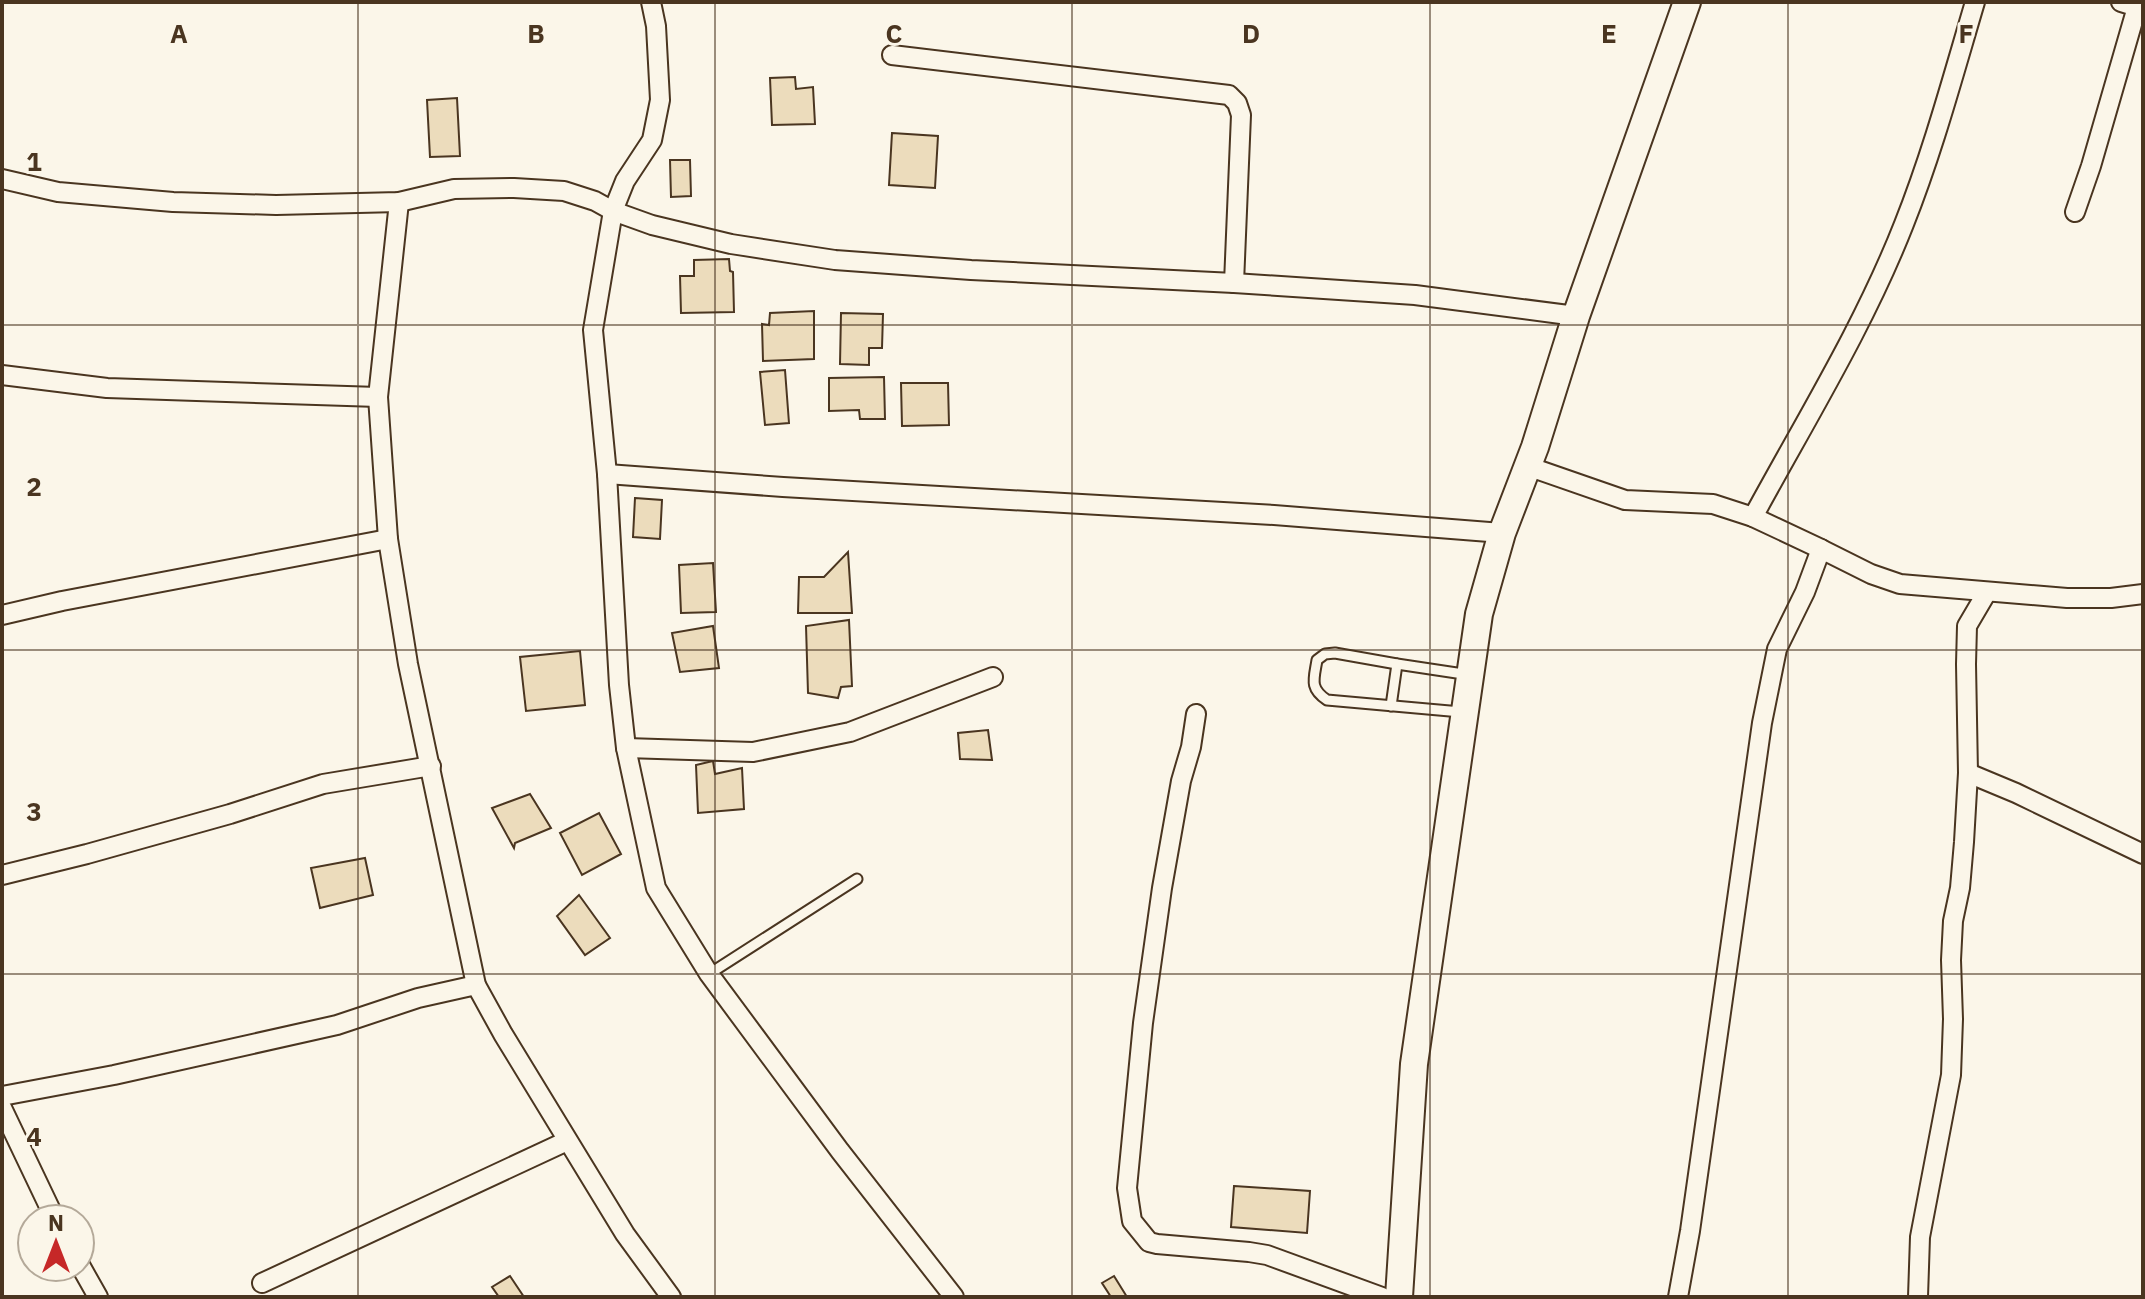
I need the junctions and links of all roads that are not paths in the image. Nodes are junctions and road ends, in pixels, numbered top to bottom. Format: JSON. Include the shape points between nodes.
{"nodes":[{"id":1,"x":651,"y":2,"type":"edge"},
{"id":2,"x":1687,"y":2,"type":"edge"},
{"id":3,"x":1975,"y":2,"type":"edge"},
{"id":4,"x":2132,"y":4,"type":"edge"},
{"id":5,"x":892,"y":55,"type":"dead end"},
{"id":6,"x":2,"y":179,"type":"edge"},
{"id":7,"x":399,"y":202,"type":"junction"},
{"id":8,"x":613,"y":211,"type":"junction"},
{"id":9,"x":2075,"y":212,"type":"dead end"},
{"id":10,"x":1234,"y":283,"type":"junction"},
{"id":11,"x":1576,"y":316,"type":"junction"},
{"id":12,"x":2,"y":375,"type":"edge"},
{"id":13,"x":378,"y":397,"type":"junction"},
{"id":14,"x":1527,"y":466,"type":"junction"},
{"id":15,"x":607,"y":474,"type":"junction"},
{"id":16,"x":1753,"y":517,"type":"junction"},
{"id":17,"x":1502,"y":533,"type":"junction"},
{"id":18,"x":388,"y":539,"type":"junction"},
{"id":19,"x":1821,"y":549,"type":"junction"},
{"id":20,"x":1987,"y":592,"type":"junction"},
{"id":21,"x":2143,"y":594,"type":"edge"},
{"id":22,"x":2,"y":615,"type":"edge"},
{"id":23,"x":1397,"y":664,"type":"junction"},
{"id":24,"x":1470,"y":675,"type":"junction"},
{"id":25,"x":993,"y":677,"type":"dead end"},
{"id":26,"x":1391,"y":706,"type":"junction"},
{"id":27,"x":1464,"y":713,"type":"junction"},
{"id":28,"x":1196,"y":714,"type":"dead end"},
{"id":29,"x":626,"y":748,"type":"junction"},
{"id":30,"x":431,"y":766,"type":"junction"},
{"id":31,"x":1968,"y":773,"type":"junction"},
{"id":32,"x":2143,"y":854,"type":"edge"},
{"id":33,"x":2,"y":875,"type":"edge"},
{"id":34,"x":857,"y":879,"type":"dead end"},
{"id":35,"x":709,"y":974,"type":"junction"},
{"id":36,"x":476,"y":985,"type":"junction"},
{"id":37,"x":2,"y":1096,"type":"edge"},
{"id":38,"x":2,"y":1108,"type":"edge"},
{"id":39,"x":567,"y":1141,"type":"junction"},
{"id":40,"x":47,"y":1203,"type":"edge"},
{"id":41,"x":262,"y":1283,"type":"dead end"},
{"id":42,"x":671,"y":1297,"type":"edge"},
{"id":43,"x":954,"y":1297,"type":"edge"},
{"id":44,"x":1382,"y":1297,"type":"edge"},
{"id":45,"x":1399,"y":1297,"type":"edge"},
{"id":46,"x":1678,"y":1297,"type":"edge"},
{"id":47,"x":1918,"y":1297,"type":"edge"}],
"edges":[{"from":1,"to":8,"type":"street","via":[[660,100],[652,140]]},
{"from":2,"to":11,"type":"street"},
{"from":3,"to":16,"type":"street","via":[[1904,224],[1860,320]]},
{"from":4,"to":9,"type":"street"},
{"from":5,"to":10,"type":"street","via":[[1229,95],[1241,115]]},
{"from":6,"to":7,"type":"street","via":[[58,192],[173,202]]},
{"from":7,"to":8,"type":"street","via":[[454,189],[514,188],[564,191]]},
{"from":7,"to":13,"type":"street"},
{"from":8,"to":10,"type":"street","via":[[731,244],[835,260]]},
{"from":8,"to":15,"type":"street","via":[[593,330]]},
{"from":10,"to":11,"type":"street","via":[[1446,297]]},
{"from":11,"to":14,"type":"street"},
{"from":12,"to":13,"type":"street","via":[[107,388]]},
{"from":13,"to":18,"type":"street"},
{"from":14,"to":16,"type":"street","via":[[1625,500],[1713,504]]},
{"from":14,"to":17,"type":"street"},
{"from":15,"to":17,"type":"street"},
{"from":15,"to":29,"type":"street"},
{"from":16,"to":19,"type":"street"},
{"from":17,"to":24,"type":"street","via":[[1479,614]]},
{"from":18,"to":22,"type":"street"},
{"from":18,"to":30,"type":"street"},
{"from":19,"to":20,"type":"street","via":[[1900,584]]},
{"from":19,"to":46,"type":"street","via":[[1777,649],[1762,723]]},
{"from":20,"to":21,"type":"street","via":[[2091,598]]},
{"from":20,"to":31,"type":"street","via":[[1967,626]]},
{"from":23,"to":24,"type":"lane"},
{"from":23,"to":26,"type":"lane"},
{"from":23,"to":26,"type":"lane","via":[[1325,654],[1317,660],[1313,685],[1327,700]]},
{"from":24,"to":27,"type":"street"},
{"from":25,"to":29,"type":"street","via":[[850,732],[753,752]]},
{"from":26,"to":27,"type":"lane"},
{"from":27,"to":45,"type":"street","via":[[1414,1064]]},
{"from":28,"to":44,"type":"street","via":[[1162,888],[1143,1023],[1127,1188],[1132,1221],[1149,1242],[1267,1255]]},
{"from":29,"to":35,"type":"street","via":[[656,888]]},
{"from":30,"to":33,"type":"street","via":[[323,784]]},
{"from":30,"to":36,"type":"street"},
{"from":31,"to":32,"type":"street"},
{"from":31,"to":47,"type":"street","via":[[1951,947],[1951,1075],[1920,1237]]},
{"from":34,"to":35,"type":"lane"},
{"from":35,"to":43,"type":"street"},
{"from":36,"to":37,"type":"street","via":[[337,1025]]},
{"from":36,"to":39,"type":"street"},
{"from":38,"to":40,"type":"street"},
{"from":39,"to":41,"type":"street"},
{"from":39,"to":42,"type":"street"}]}
